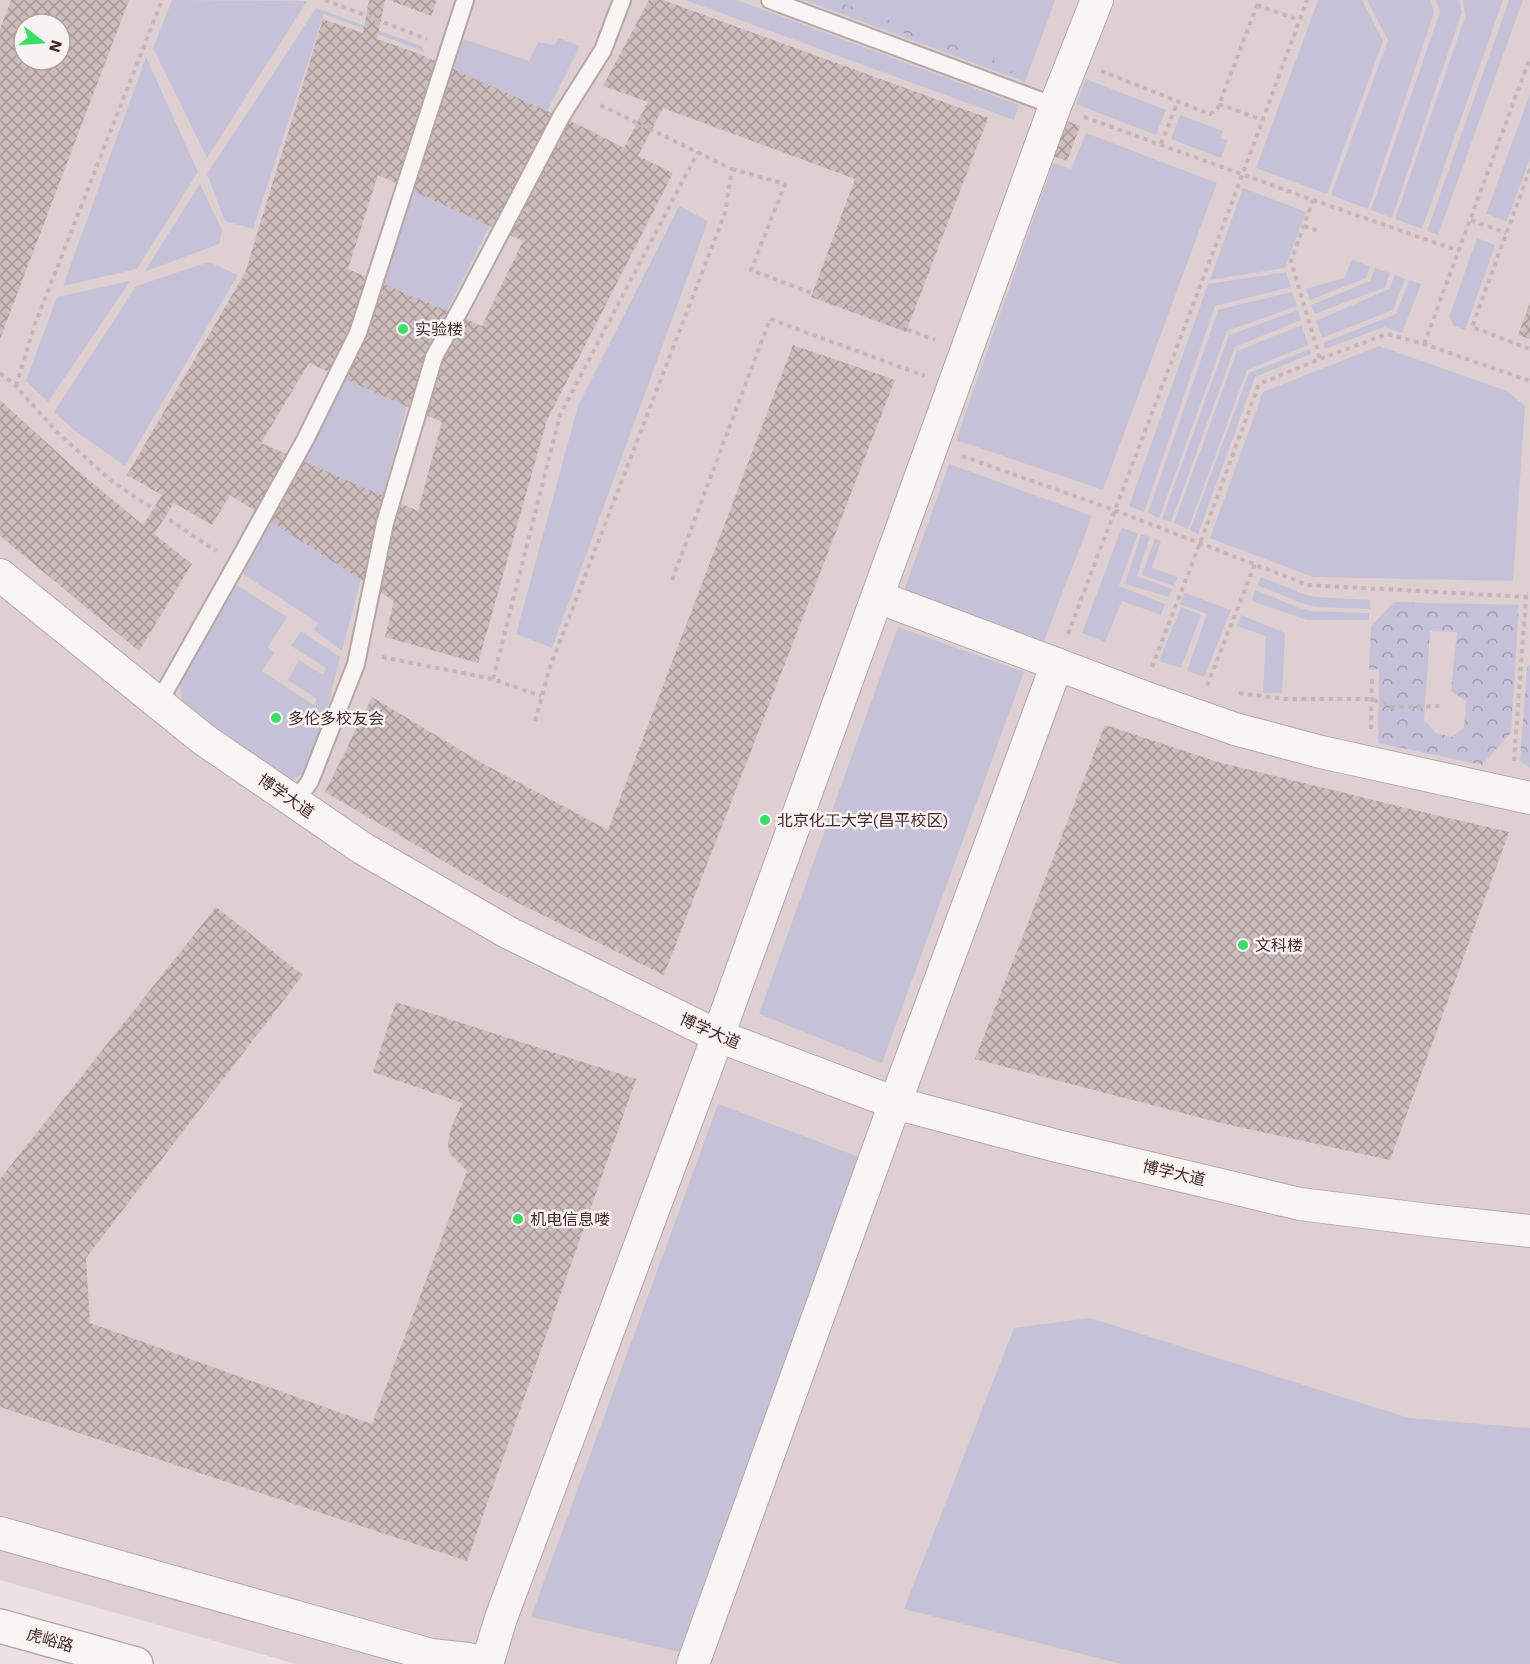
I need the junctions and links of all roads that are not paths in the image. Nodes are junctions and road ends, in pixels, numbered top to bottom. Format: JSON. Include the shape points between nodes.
{"nodes":[{"id":1,"x":465,"y":0,"type":"edge"},
{"id":2,"x":622,"y":0,"type":"edge"},
{"id":3,"x":770,"y":0,"type":"edge"},
{"id":4,"x":1097,"y":0,"type":"edge"},
{"id":5,"x":1055,"y":106,"type":"junction"},
{"id":6,"x":0,"y":575,"type":"edge"},
{"id":7,"x":878,"y":597,"type":"junction"},
{"id":8,"x":1057,"y":664,"type":"junction"},
{"id":9,"x":159,"y":702,"type":"junction"},
{"id":10,"x":1521,"y":796,"type":"edge"},
{"id":11,"x":295,"y":802,"type":"junction"},
{"id":12,"x":718,"y":1036,"type":"junction"},
{"id":13,"x":895,"y":1102,"type":"junction"},
{"id":14,"x":1530,"y":1231,"type":"edge"},
{"id":15,"x":0,"y":1533,"type":"edge"},
{"id":16,"x":0,"y":1626,"type":"edge"},
{"id":17,"x":136,"y":1664,"type":"edge"},
{"id":18,"x":488,"y":1664,"type":"edge"},
{"id":19,"x":693,"y":1664,"type":"edge"}],
"edges":[{"from":1,"to":9,"type":"lane","via":[[358,333],[305,440]]},
{"from":2,"to":11,"type":"lane","via":[[603,50],[557,125],[434,357],[385,522],[356,664],[310,781]]},
{"from":3,"to":5,"type":"lane"},
{"from":4,"to":5,"type":"street"},
{"from":5,"to":7,"type":"street"},
{"from":6,"to":9,"type":"street","name":"博学大道"},
{"from":7,"to":8,"type":"street"},
{"from":7,"to":12,"type":"street"},
{"from":8,"to":10,"type":"street","via":[[1235,729]]},
{"from":8,"to":13,"type":"street"},
{"from":9,"to":11,"type":"street","name":"博学大道","via":[[204,739]]},
{"from":11,"to":12,"type":"street","name":"博学大道","via":[[362,848],[507,932]]},
{"from":12,"to":13,"type":"street","name":"博学大道"},
{"from":12,"to":18,"type":"street","via":[[501,1618]]},
{"from":13,"to":14,"type":"street","name":"博学大道","via":[[1057,1146],[1300,1204]]},
{"from":13,"to":19,"type":"street"},
{"from":15,"to":18,"type":"street","via":[[431,1655]]},
{"from":16,"to":17,"type":"street","name":"虎峪路"}]}
